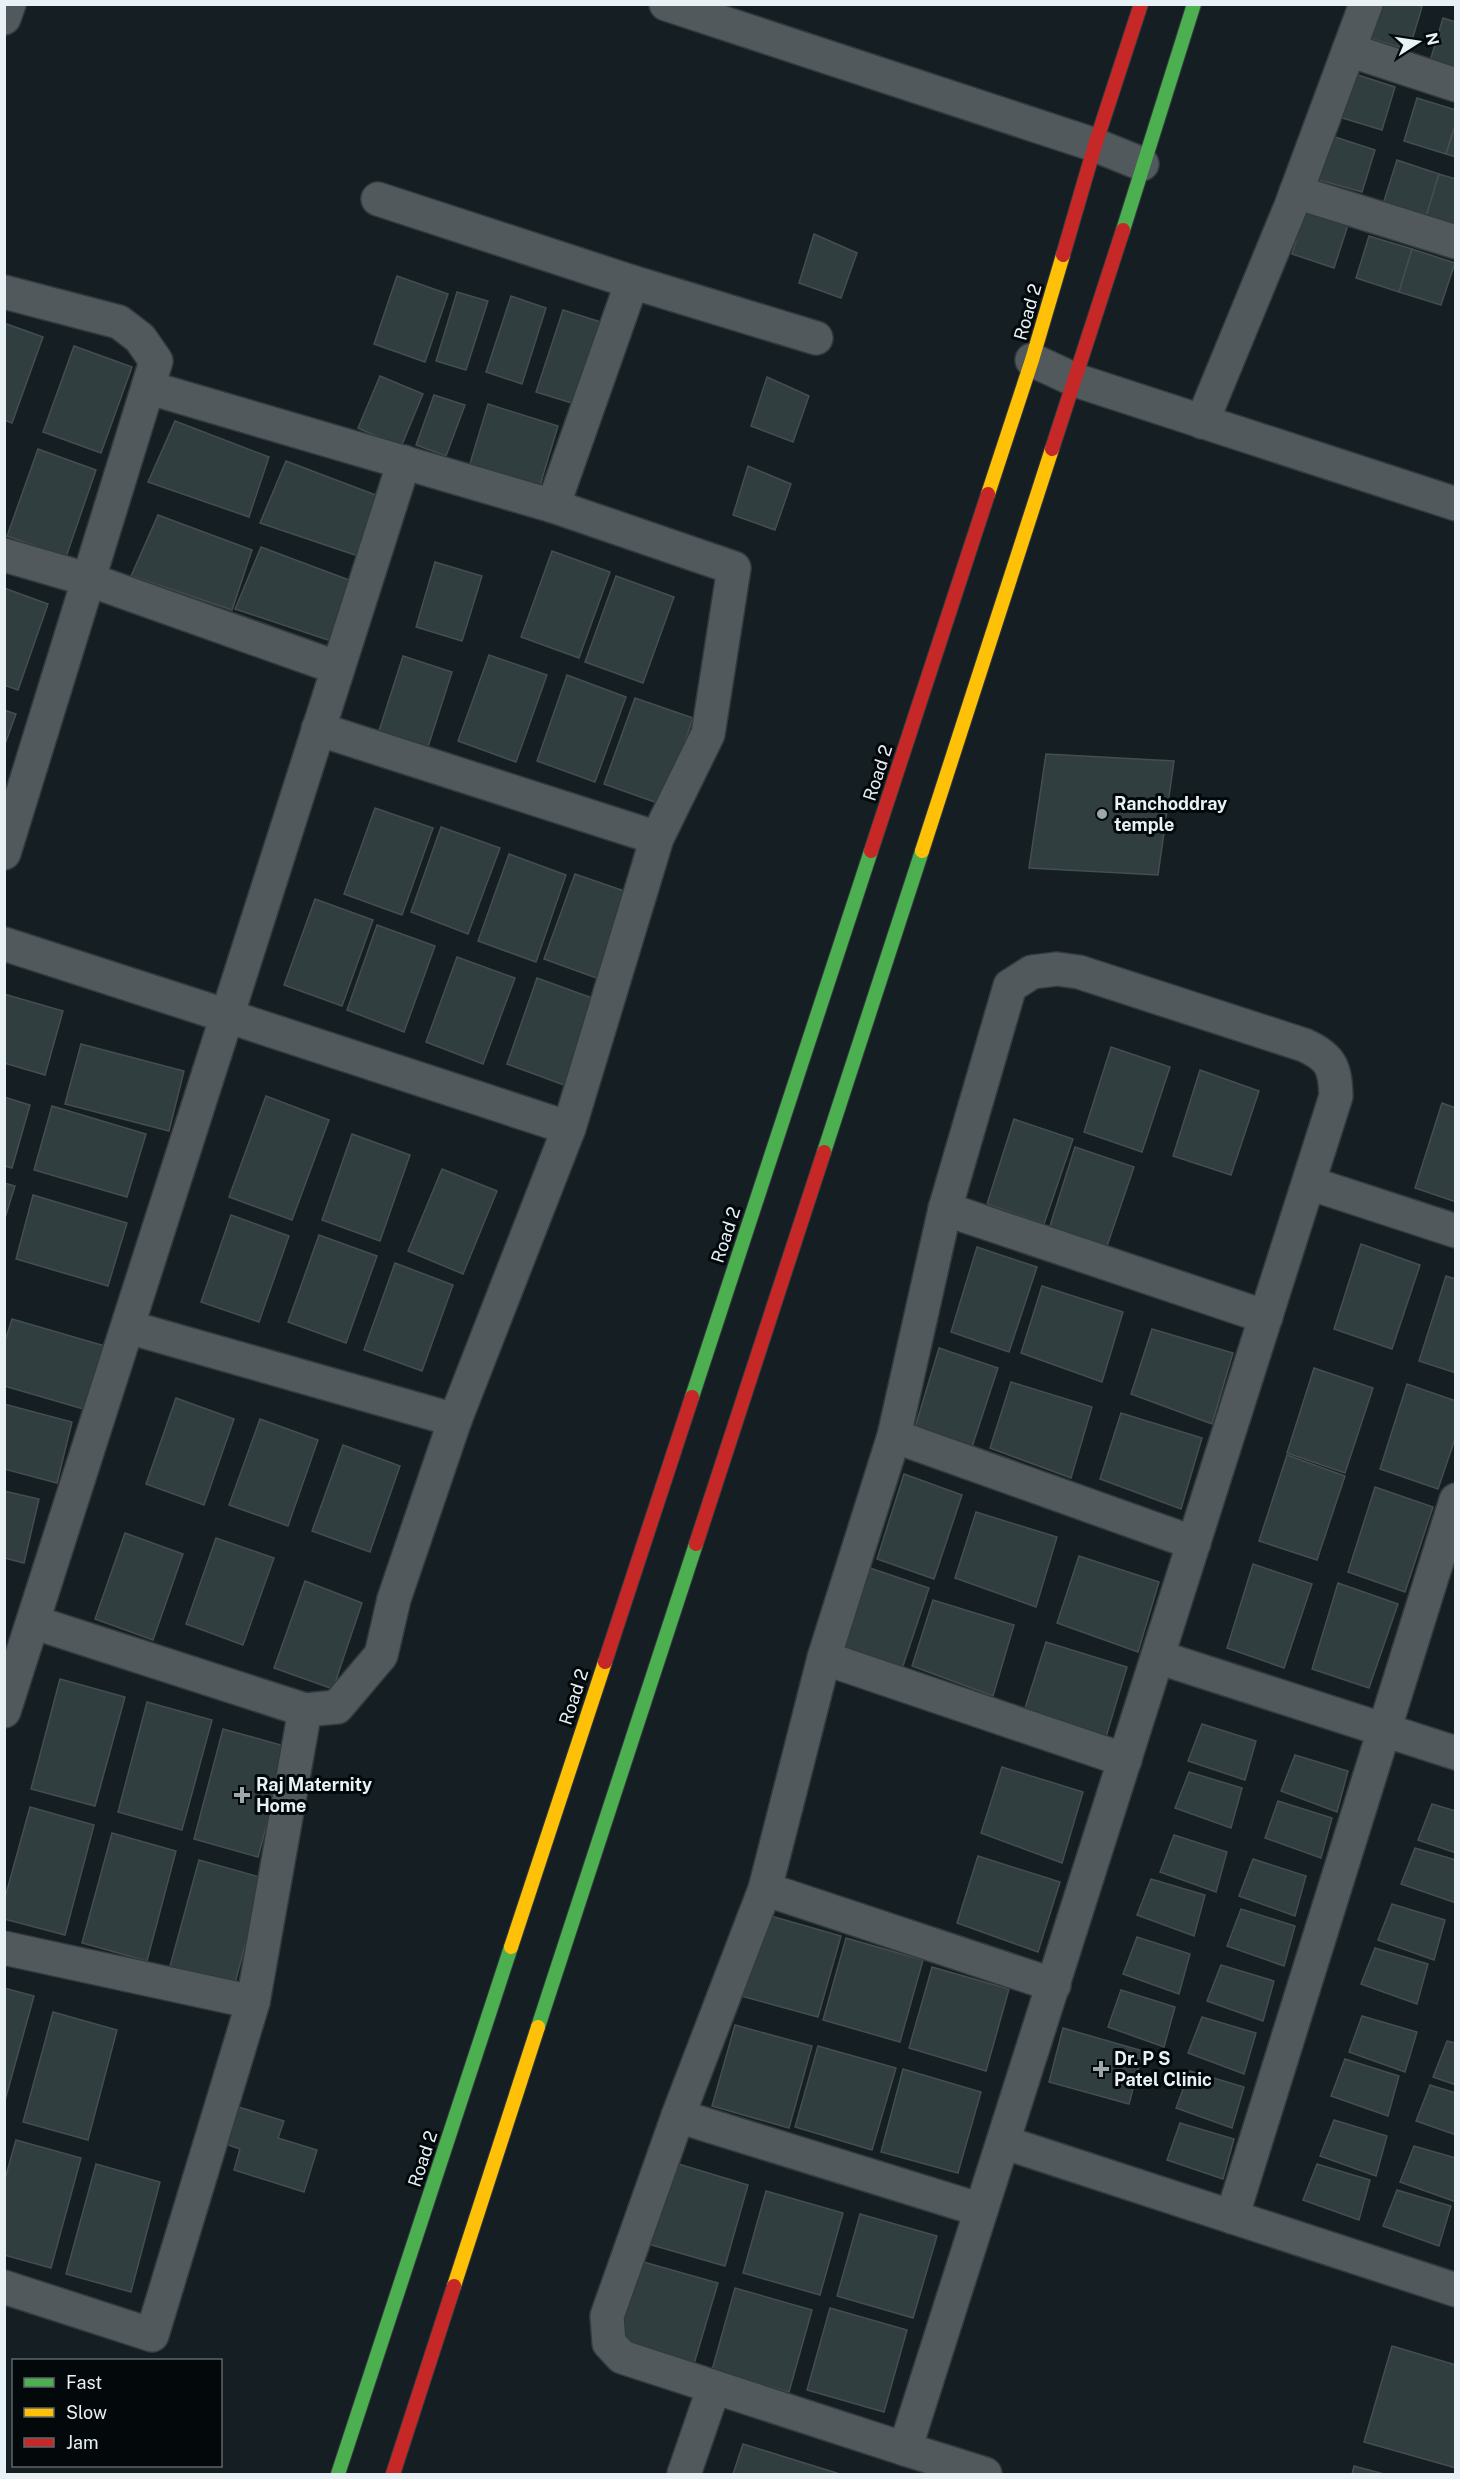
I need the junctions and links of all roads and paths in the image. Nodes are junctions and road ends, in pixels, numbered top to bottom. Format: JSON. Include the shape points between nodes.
{"nodes":[{"id":1,"x":9,"y":4,"type":"edge"},
{"id":2,"x":666,"y":4,"type":"edge"},
{"id":3,"x":1141,"y":4,"type":"edge"},
{"id":4,"x":1194,"y":4,"type":"edge"},
{"id":5,"x":1366,"y":4,"type":"edge"},
{"id":6,"x":4,"y":18,"type":"edge"},
{"id":7,"x":1350,"y":50,"type":"junction"},
{"id":8,"x":1455,"y":85,"type":"edge"},
{"id":9,"x":1095,"y":145,"type":"junction"},
{"id":10,"x":1142,"y":164,"type":"junction"},
{"id":11,"x":1296,"y":192,"type":"junction"},
{"id":12,"x":378,"y":199,"type":"dead end"},
{"id":13,"x":1455,"y":242,"type":"edge"},
{"id":14,"x":632,"y":282,"type":"junction"},
{"id":15,"x":4,"y":292,"type":"edge"},
{"id":16,"x":816,"y":338,"type":"dead end"},
{"id":17,"x":1032,"y":360,"type":"junction"},
{"id":18,"x":1075,"y":380,"type":"junction"},
{"id":19,"x":150,"y":388,"type":"junction"},
{"id":20,"x":1202,"y":422,"type":"junction"},
{"id":21,"x":404,"y":462,"type":"junction"},
{"id":22,"x":1455,"y":504,"type":"edge"},
{"id":23,"x":553,"y":506,"type":"junction"},
{"id":24,"x":4,"y":555,"type":"edge"},
{"id":25,"x":90,"y":580,"type":"junction"},
{"id":26,"x":338,"y":668,"type":"junction"},
{"id":27,"x":318,"y":729,"type":"junction"},
{"id":28,"x":657,"y":838,"type":"junction"},
{"id":29,"x":4,"y":853,"type":"edge"},
{"id":30,"x":4,"y":944,"type":"edge"},
{"id":31,"x":227,"y":1016,"type":"junction"},
{"id":32,"x":569,"y":1128,"type":"junction"},
{"id":33,"x":1309,"y":1183,"type":"junction"},
{"id":34,"x":945,"y":1209,"type":"junction"},
{"id":35,"x":1455,"y":1231,"type":"edge"},
{"id":36,"x":1266,"y":1317,"type":"junction"},
{"id":37,"x":128,"y":1327,"type":"junction"},
{"id":38,"x":455,"y":1420,"type":"junction"},
{"id":39,"x":894,"y":1436,"type":"junction"},
{"id":40,"x":1455,"y":1500,"type":"edge"},
{"id":41,"x":1194,"y":1543,"type":"junction"},
{"id":42,"x":33,"y":1622,"type":"junction"},
{"id":43,"x":1158,"y":1657,"type":"junction"},
{"id":44,"x":824,"y":1658,"type":"junction"},
{"id":45,"x":304,"y":1710,"type":"junction"},
{"id":46,"x":4,"y":1711,"type":"edge"},
{"id":47,"x":1382,"y":1729,"type":"junction"},
{"id":48,"x":1455,"y":1753,"type":"edge"},
{"id":49,"x":1125,"y":1760,"type":"junction"},
{"id":50,"x":765,"y":1889,"type":"junction"},
{"id":51,"x":4,"y":1948,"type":"edge"},
{"id":52,"x":1054,"y":1985,"type":"junction"},
{"id":53,"x":253,"y":2002,"type":"junction"},
{"id":54,"x":678,"y":2116,"type":"junction"},
{"id":55,"x":1003,"y":2142,"type":"junction"},
{"id":56,"x":981,"y":2210,"type":"junction"},
{"id":57,"x":1232,"y":2217,"type":"junction"},
{"id":58,"x":4,"y":2287,"type":"edge"},
{"id":59,"x":1455,"y":2287,"type":"edge"},
{"id":60,"x":714,"y":2386,"type":"junction"},
{"id":61,"x":905,"y":2449,"type":"junction"},
{"id":62,"x":338,"y":2475,"type":"edge"},
{"id":63,"x":393,"y":2475,"type":"edge"},
{"id":64,"x":684,"y":2475,"type":"edge"},
{"id":65,"x":985,"y":2475,"type":"edge"}],
"edges":[{"from":1,"to":6,"type":"street"},
{"from":2,"to":9,"type":"street"},
{"from":3,"to":9,"type":"street","name":"Road 2"},
{"from":4,"to":10,"type":"street"},
{"from":5,"to":7,"type":"street"},
{"from":7,"to":8,"type":"street"},
{"from":7,"to":11,"type":"street"},
{"from":9,"to":10,"type":"street"},
{"from":9,"to":17,"type":"street","name":"Road 2"},
{"from":10,"to":18,"type":"street"},
{"from":11,"to":13,"type":"street"},
{"from":11,"to":20,"type":"street"},
{"from":12,"to":14,"type":"street"},
{"from":14,"to":16,"type":"street"},
{"from":14,"to":23,"type":"street"},
{"from":15,"to":19,"type":"street","via":[[119,322],[140,338],[156,361]]},
{"from":17,"to":18,"type":"street"},
{"from":17,"to":62,"type":"street","name":"Road 2"},
{"from":18,"to":20,"type":"street"},
{"from":18,"to":63,"type":"street"},
{"from":19,"to":21,"type":"street"},
{"from":19,"to":25,"type":"street"},
{"from":20,"to":22,"type":"street"},
{"from":21,"to":23,"type":"street"},
{"from":21,"to":26,"type":"street"},
{"from":23,"to":28,"type":"street","via":[[734,568],[708,734]]},
{"from":24,"to":25,"type":"street"},
{"from":25,"to":26,"type":"street"},
{"from":25,"to":29,"type":"street"},
{"from":26,"to":27,"type":"street"},
{"from":27,"to":28,"type":"street"},
{"from":27,"to":31,"type":"street"},
{"from":28,"to":32,"type":"street"},
{"from":30,"to":31,"type":"street"},
{"from":31,"to":32,"type":"street"},
{"from":31,"to":37,"type":"street"},
{"from":32,"to":38,"type":"street"},
{"from":33,"to":34,"type":"street","via":[[1336,1096],[1335,1072],[1322,1053],[1079,972],[1057,969],[1032,972],[1010,986]]},
{"from":33,"to":35,"type":"street"},
{"from":33,"to":36,"type":"street"},
{"from":34,"to":36,"type":"street"},
{"from":34,"to":39,"type":"street"},
{"from":36,"to":41,"type":"street"},
{"from":37,"to":38,"type":"street"},
{"from":37,"to":42,"type":"street"},
{"from":38,"to":45,"type":"street","via":[[394,1599],[381,1655],[337,1707]]},
{"from":39,"to":41,"type":"street"},
{"from":39,"to":44,"type":"street"},
{"from":40,"to":47,"type":"street"},
{"from":41,"to":43,"type":"street"},
{"from":42,"to":45,"type":"street"},
{"from":42,"to":46,"type":"street"},
{"from":43,"to":47,"type":"street"},
{"from":43,"to":49,"type":"street"},
{"from":44,"to":49,"type":"street"},
{"from":44,"to":50,"type":"street"},
{"from":45,"to":53,"type":"street"},
{"from":47,"to":48,"type":"street"},
{"from":47,"to":57,"type":"street"},
{"from":49,"to":52,"type":"street"},
{"from":50,"to":52,"type":"street"},
{"from":50,"to":54,"type":"street"},
{"from":51,"to":53,"type":"street"},
{"from":52,"to":55,"type":"street"},
{"from":53,"to":58,"type":"street","via":[[152,2336]]},
{"from":54,"to":56,"type":"street"},
{"from":54,"to":60,"type":"street","via":[[607,2316],[609,2343],[622,2357]]},
{"from":55,"to":56,"type":"street"},
{"from":55,"to":57,"type":"street"},
{"from":56,"to":61,"type":"street"},
{"from":57,"to":59,"type":"street"},
{"from":60,"to":61,"type":"street"},
{"from":60,"to":64,"type":"street"},
{"from":61,"to":65,"type":"street"}]}
